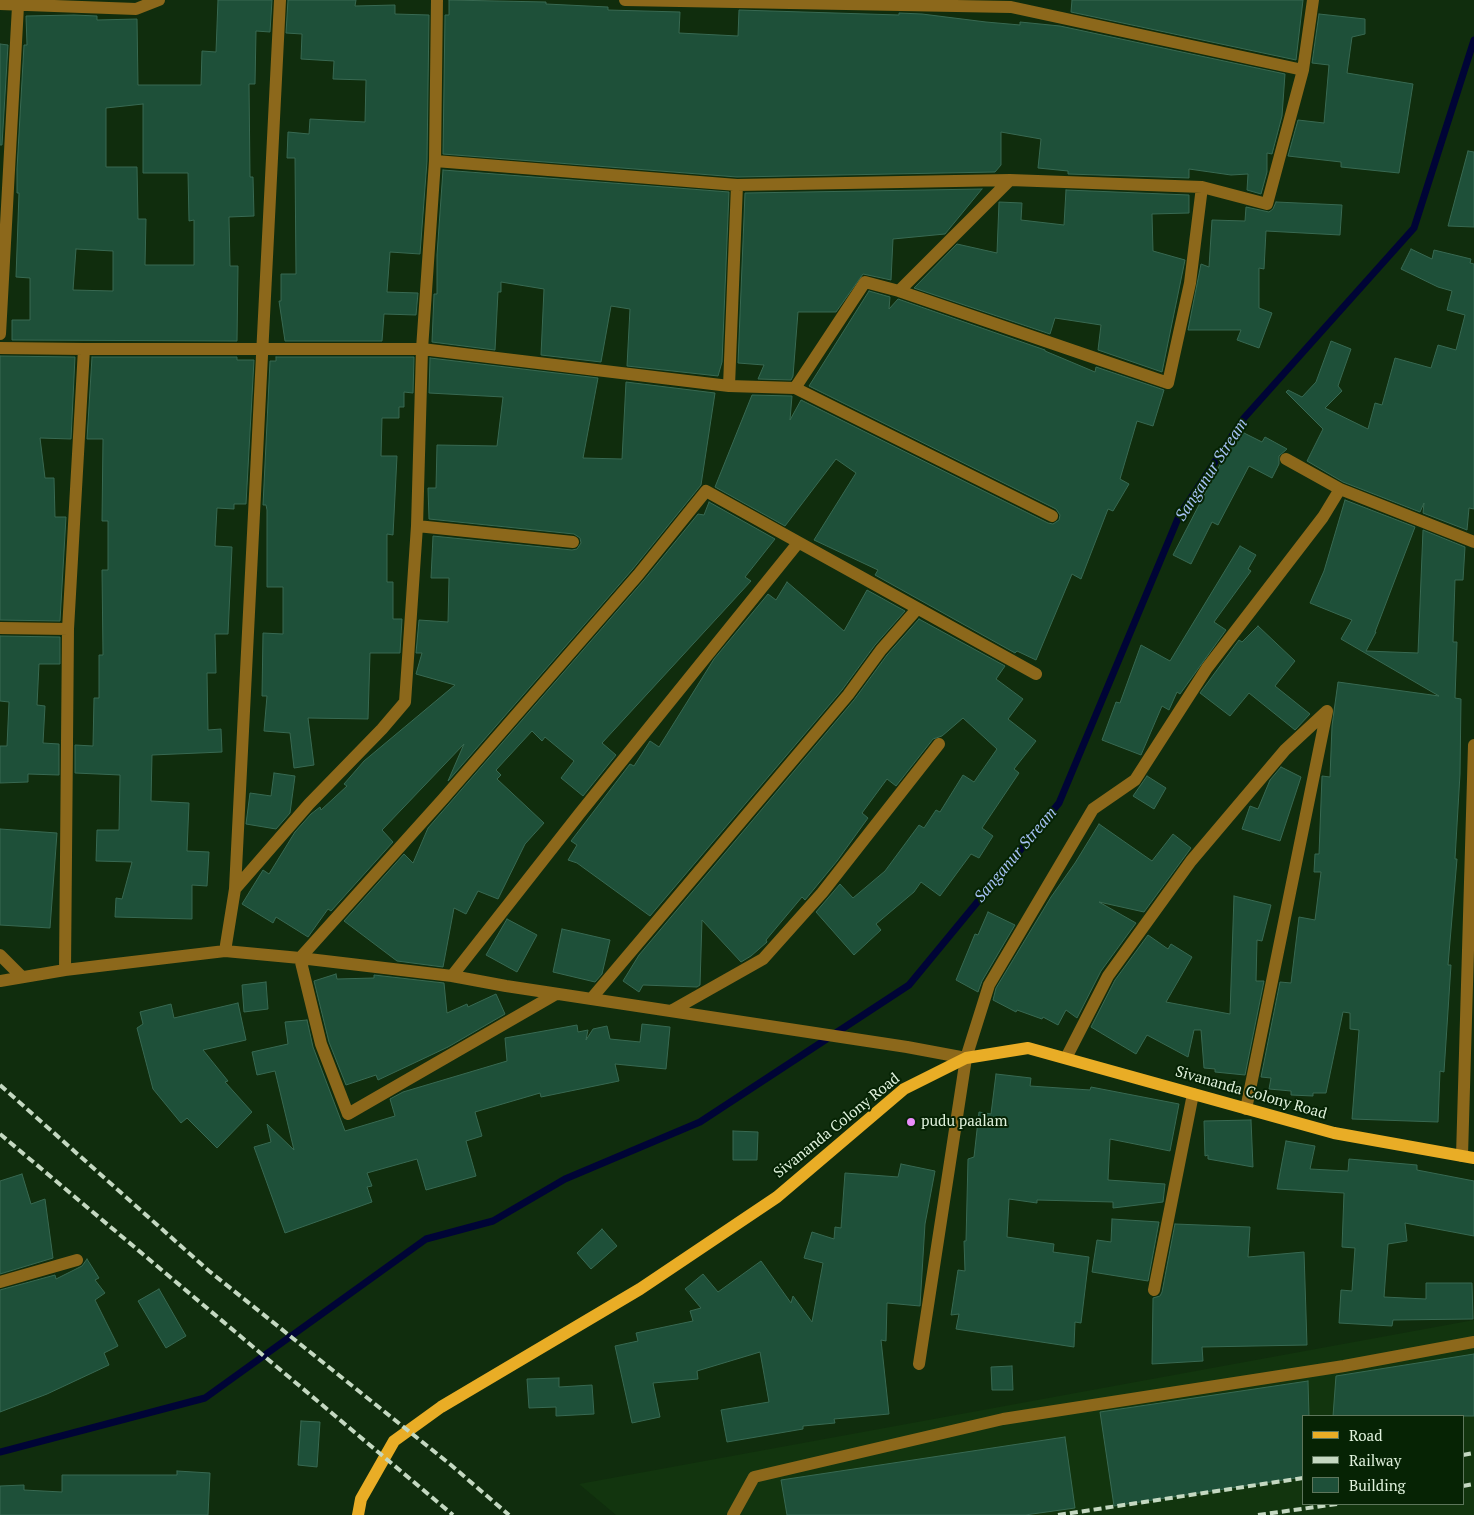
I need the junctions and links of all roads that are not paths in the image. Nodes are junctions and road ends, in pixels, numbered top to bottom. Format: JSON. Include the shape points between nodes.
{"nodes":[{"id":1,"x":159,"y":0,"type":"edge"},
{"id":2,"x":280,"y":0,"type":"edge"},
{"id":3,"x":438,"y":0,"type":"edge"},
{"id":4,"x":624,"y":0,"type":"edge"},
{"id":5,"x":1313,"y":0,"type":"edge"},
{"id":6,"x":0,"y":4,"type":"edge"},
{"id":7,"x":136,"y":5,"type":"edge"},
{"id":8,"x":18,"y":6,"type":"junction"},
{"id":9,"x":1303,"y":70,"type":"junction"},
{"id":10,"x":435,"y":161,"type":"junction"},
{"id":11,"x":1010,"y":180,"type":"junction"},
{"id":12,"x":737,"y":185,"type":"junction"},
{"id":13,"x":1202,"y":187,"type":"junction"},
{"id":14,"x":899,"y":291,"type":"junction"},
{"id":15,"x":0,"y":334,"type":"edge"},
{"id":16,"x":0,"y":348,"type":"edge"},
{"id":17,"x":262,"y":348,"type":"junction"},
{"id":18,"x":84,"y":349,"type":"junction"},
{"id":19,"x":422,"y":349,"type":"junction"},
{"id":20,"x":729,"y":386,"type":"junction"},
{"id":21,"x":795,"y":388,"type":"junction"},
{"id":22,"x":1286,"y":459,"type":"dead end"},
{"id":23,"x":1340,"y":488,"type":"junction"},
{"id":24,"x":1052,"y":516,"type":"dead end"},
{"id":25,"x":417,"y":526,"type":"junction"},
{"id":26,"x":573,"y":542,"type":"dead end"},
{"id":27,"x":1474,"y":542,"type":"edge"},
{"id":28,"x":798,"y":543,"type":"junction"},
{"id":29,"x":917,"y":609,"type":"junction"},
{"id":30,"x":0,"y":628,"type":"edge"},
{"id":31,"x":68,"y":629,"type":"junction"},
{"id":32,"x":1036,"y":674,"type":"dead end"},
{"id":33,"x":939,"y":744,"type":"dead end"},
{"id":34,"x":1474,"y":745,"type":"edge"},
{"id":35,"x":235,"y":889,"type":"junction"},
{"id":36,"x":225,"y":951,"type":"junction"},
{"id":37,"x":0,"y":956,"type":"edge"},
{"id":38,"x":300,"y":958,"type":"junction"},
{"id":39,"x":65,"y":970,"type":"junction"},
{"id":40,"x":452,"y":976,"type":"junction"},
{"id":41,"x":22,"y":977,"type":"junction"},
{"id":42,"x":0,"y":981,"type":"edge"},
{"id":43,"x":556,"y":994,"type":"junction"},
{"id":44,"x":591,"y":999,"type":"junction"},
{"id":45,"x":671,"y":1011,"type":"junction"},
{"id":46,"x":966,"y":1058,"type":"junction"},
{"id":47,"x":1066,"y":1058,"type":"junction"},
{"id":48,"x":1193,"y":1094,"type":"junction"},
{"id":49,"x":1246,"y":1109,"type":"junction"},
{"id":50,"x":1468,"y":1157,"type":"edge"},
{"id":51,"x":77,"y":1260,"type":"dead end"},
{"id":52,"x":0,"y":1282,"type":"edge"},
{"id":53,"x":1154,"y":1290,"type":"dead end"},
{"id":54,"x":1474,"y":1342,"type":"edge"},
{"id":55,"x":919,"y":1364,"type":"dead end"},
{"id":56,"x":358,"y":1515,"type":"edge"},
{"id":57,"x":733,"y":1515,"type":"edge"}],
"edges":[{"from":1,"to":7,"type":"street"},
{"from":2,"to":17,"type":"street"},
{"from":3,"to":10,"type":"street"},
{"from":4,"to":9,"type":"street","via":[[1011,7]]},
{"from":5,"to":9,"type":"street"},
{"from":6,"to":8,"type":"street"},
{"from":7,"to":8,"type":"street"},
{"from":8,"to":15,"type":"street"},
{"from":9,"to":13,"type":"street","via":[[1267,204]]},
{"from":10,"to":12,"type":"street"},
{"from":10,"to":19,"type":"street"},
{"from":11,"to":12,"type":"street"},
{"from":11,"to":13,"type":"street"},
{"from":11,"to":14,"type":"street"},
{"from":12,"to":20,"type":"street"},
{"from":13,"to":14,"type":"street","via":[[1190,283],[1168,382]]},
{"from":14,"to":21,"type":"street","via":[[865,282]]},
{"from":16,"to":18,"type":"street"},
{"from":17,"to":18,"type":"street"},
{"from":17,"to":19,"type":"street"},
{"from":17,"to":35,"type":"street"},
{"from":18,"to":31,"type":"street"},
{"from":19,"to":20,"type":"street"},
{"from":19,"to":25,"type":"street"},
{"from":20,"to":21,"type":"street"},
{"from":21,"to":24,"type":"street"},
{"from":22,"to":23,"type":"street"},
{"from":23,"to":27,"type":"street"},
{"from":23,"to":46,"type":"street","via":[[1312,532],[1207,668],[1135,780],[1093,809],[989,985]]},
{"from":25,"to":26,"type":"street"},
{"from":25,"to":35,"type":"street","via":[[404,702]]},
{"from":28,"to":29,"type":"street"},
{"from":28,"to":38,"type":"street","via":[[706,491],[638,575]]},
{"from":28,"to":40,"type":"street"},
{"from":29,"to":32,"type":"street"},
{"from":29,"to":44,"type":"street"},
{"from":30,"to":31,"type":"street"},
{"from":31,"to":39,"type":"street"},
{"from":33,"to":45,"type":"street","via":[[822,893],[763,959]]},
{"from":34,"to":50,"type":"street"},
{"from":35,"to":36,"type":"street"},
{"from":36,"to":38,"type":"street"},
{"from":36,"to":39,"type":"street"},
{"from":37,"to":41,"type":"street"},
{"from":38,"to":40,"type":"street"},
{"from":38,"to":43,"type":"street","via":[[321,1044],[348,1114]]},
{"from":39,"to":41,"type":"street"},
{"from":40,"to":43,"type":"street"},
{"from":41,"to":42,"type":"street"},
{"from":43,"to":44,"type":"street"},
{"from":44,"to":45,"type":"street"},
{"from":45,"to":46,"type":"street"},
{"from":46,"to":47,"type":"main road","name":"Sivananda Colony Road","via":[[1028,1048]]},
{"from":46,"to":55,"type":"street"},
{"from":46,"to":56,"type":"main road","name":"Sivananda Colony Road","via":[[904,1089],[777,1197],[640,1289],[441,1407],[394,1441],[361,1499]]},
{"from":47,"to":48,"type":"main road","name":"Sivananda Colony Road"},
{"from":47,"to":49,"type":"street","via":[[1108,976],[1191,861],[1285,750],[1327,711]]},
{"from":48,"to":49,"type":"main road","name":"Sivananda Colony Road"},
{"from":48,"to":53,"type":"street"},
{"from":49,"to":50,"type":"main road","name":"Sivananda Colony Road","via":[[1334,1133]]},
{"from":51,"to":52,"type":"street"},
{"from":54,"to":57,"type":"street","via":[[1344,1366],[1003,1419],[754,1477]]}]}
